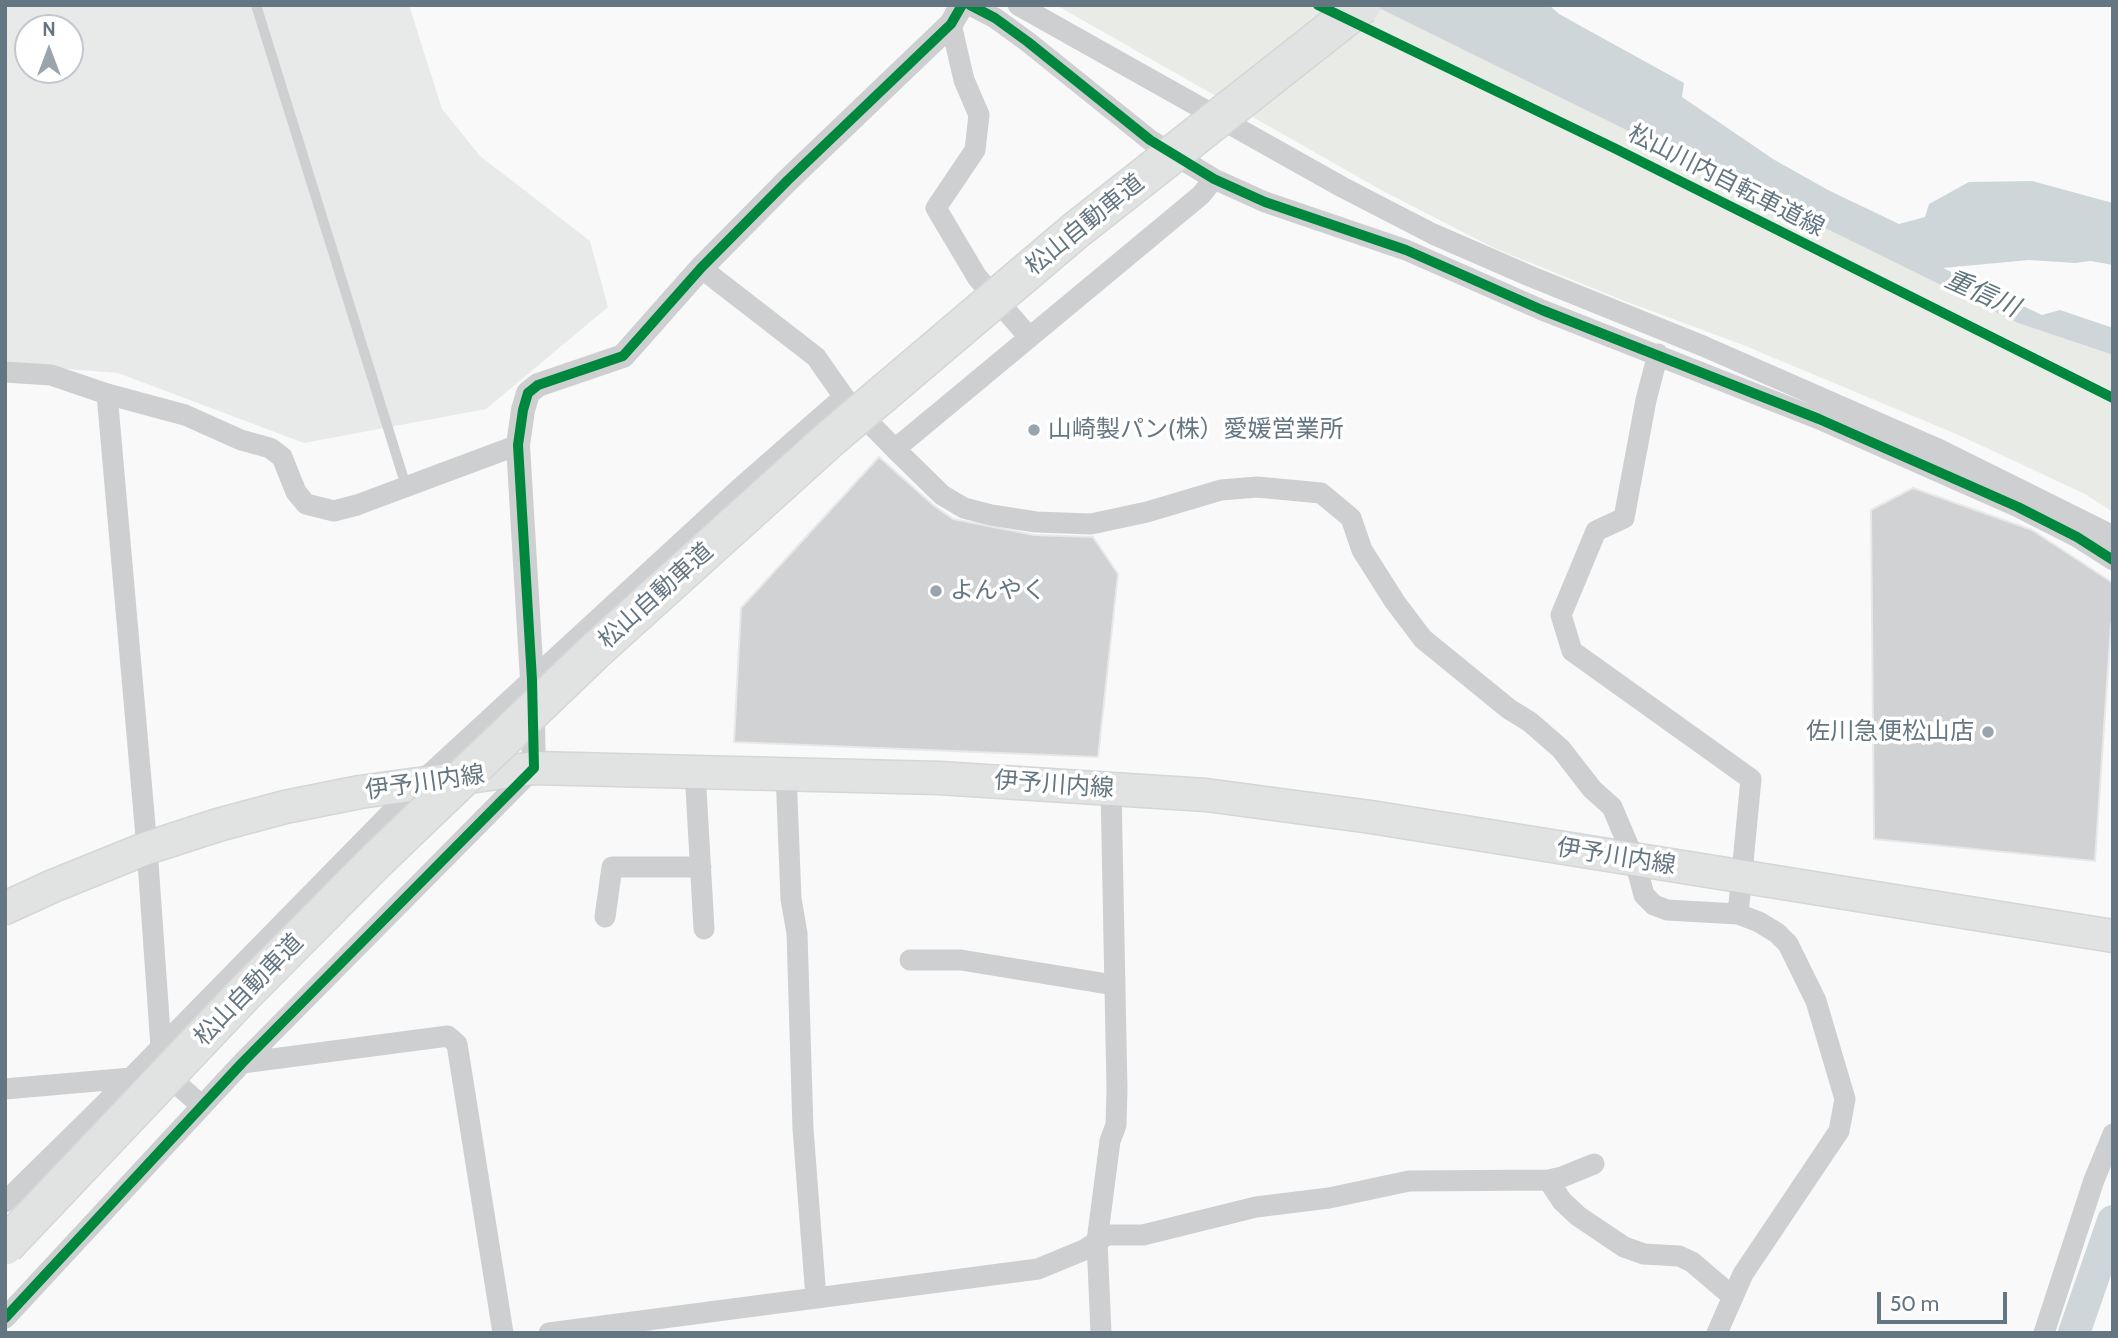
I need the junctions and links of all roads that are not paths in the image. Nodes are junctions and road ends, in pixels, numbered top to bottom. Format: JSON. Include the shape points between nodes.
{"nodes":[{"id":1,"x":256,"y":5,"type":"edge"},
{"id":2,"x":970,"y":5,"type":"edge"},
{"id":3,"x":1018,"y":5,"type":"edge"},
{"id":4,"x":1362,"y":5,"type":"edge"},
{"id":5,"x":957,"y":14,"type":"edge"},
{"id":6,"x":1214,"y":179,"type":"junction"},
{"id":7,"x":701,"y":268,"type":"junction"},
{"id":8,"x":1029,"y":337,"type":"junction"},
{"id":9,"x":1658,"y":354,"type":"junction"},
{"id":10,"x":5,"y":372,"type":"edge"},
{"id":11,"x":107,"y":394,"type":"junction"},
{"id":12,"x":844,"y":397,"type":"junction"},
{"id":13,"x":518,"y":445,"type":"junction"},
{"id":14,"x":895,"y":449,"type":"junction"},
{"id":15,"x":406,"y":486,"type":"junction"},
{"id":16,"x":2113,"y":536,"type":"edge"},
{"id":17,"x":2113,"y":560,"type":"edge"},
{"id":18,"x":532,"y":680,"type":"junction"},
{"id":19,"x":534,"y":768,"type":"junction"},
{"id":20,"x":695,"y":771,"type":"junction"},
{"id":21,"x":786,"y":772,"type":"junction"},
{"id":22,"x":421,"y":783,"type":"junction"},
{"id":23,"x":1111,"y":788,"type":"junction"},
{"id":24,"x":147,"y":848,"type":"junction"},
{"id":25,"x":1635,"y":861,"type":"junction"},
{"id":26,"x":701,"y":867,"type":"junction"},
{"id":27,"x":1742,"y":878,"type":"junction"},
{"id":28,"x":5,"y":908,"type":"edge"},
{"id":29,"x":1738,"y":914,"type":"junction"},
{"id":30,"x":605,"y":917,"type":"dead end"},
{"id":31,"x":704,"y":929,"type":"dead end"},
{"id":32,"x":2113,"y":936,"type":"edge"},
{"id":33,"x":910,"y":960,"type":"dead end"},
{"id":34,"x":1114,"y":985,"type":"junction"},
{"id":35,"x":155,"y":1053,"type":"junction"},
{"id":36,"x":242,"y":1063,"type":"junction"},
{"id":37,"x":131,"y":1078,"type":"junction"},
{"id":38,"x":5,"y":1089,"type":"edge"},
{"id":39,"x":202,"y":1106,"type":"junction"},
{"id":40,"x":2113,"y":1134,"type":"edge"},
{"id":41,"x":1594,"y":1164,"type":"dead end"},
{"id":42,"x":1548,"y":1180,"type":"junction"},
{"id":43,"x":5,"y":1202,"type":"edge"},
{"id":44,"x":1097,"y":1241,"type":"junction"},
{"id":45,"x":5,"y":1246,"type":"edge"},
{"id":46,"x":1733,"y":1297,"type":"junction"},
{"id":47,"x":816,"y":1298,"type":"junction"},
{"id":48,"x":5,"y":1318,"type":"edge"},
{"id":49,"x":503,"y":1333,"type":"edge"},
{"id":50,"x":549,"y":1333,"type":"edge"},
{"id":51,"x":1101,"y":1333,"type":"edge"},
{"id":52,"x":1717,"y":1333,"type":"edge"},
{"id":53,"x":2044,"y":1333,"type":"edge"}],
"edges":[{"from":1,"to":15,"type":"lane"},
{"from":2,"to":6,"type":"street","via":[[1028,42],[1150,140]]},
{"from":3,"to":16,"type":"street","via":[[1433,234],[1936,448]]},
{"from":4,"to":45,"type":"highway","name":"松山自動車道","bridge":true,"via":[[1075,231],[831,438],[594,652],[387,850]]},
{"from":5,"to":7,"type":"street"},
{"from":5,"to":8,"type":"street","via":[[964,80],[979,116],[975,150],[936,208],[977,277]]},
{"from":6,"to":8,"type":"street","via":[[1201,195]]},
{"from":6,"to":9,"type":"street","via":[[1265,202],[1406,250],[1542,310]]},
{"from":7,"to":12,"type":"street","via":[[816,357]]},
{"from":7,"to":13,"type":"street","via":[[623,356],[538,385],[528,393]]},
{"from":8,"to":14,"type":"street"},
{"from":9,"to":17,"type":"street","via":[[2018,507]]},
{"from":9,"to":27,"type":"street","via":[[1624,518],[1596,531],[1561,615],[1572,651],[1751,779]]},
{"from":10,"to":11,"type":"street","via":[[51,375]]},
{"from":11,"to":15,"type":"street","via":[[185,415],[270,448],[282,457],[296,492],[318,509],[334,511]]},
{"from":11,"to":24,"type":"street"},
{"from":12,"to":14,"type":"street"},
{"from":12,"to":18,"type":"street"},
{"from":13,"to":15,"type":"street"},
{"from":13,"to":18,"type":"street"},
{"from":14,"to":25,"type":"street","via":[[942,495],[964,508],[1037,522],[1091,524],[1220,490],[1257,487],[1321,493],[1352,518],[1362,551],[1423,639],[1561,749],[1612,807]]},
{"from":18,"to":19,"type":"street"},
{"from":18,"to":22,"type":"street"},
{"from":19,"to":20,"type":"main road","name":"伊予川内線"},
{"from":19,"to":22,"type":"main road","name":"伊予川内線"},
{"from":19,"to":36,"type":"street"},
{"from":20,"to":21,"type":"main road","name":"伊予川内線"},
{"from":20,"to":26,"type":"street"},
{"from":21,"to":23,"type":"main road","name":"伊予川内線"},
{"from":21,"to":47,"type":"street"},
{"from":22,"to":24,"type":"main road","name":"伊予川内線","via":[[285,807]]},
{"from":22,"to":35,"type":"street"},
{"from":23,"to":25,"type":"main road","name":"伊予川内線","via":[[1206,795],[1371,817]]},
{"from":23,"to":34,"type":"street"},
{"from":24,"to":28,"type":"main road","name":"伊予川内線"},
{"from":24,"to":35,"type":"street"},
{"from":25,"to":27,"type":"main road","name":"伊予川内線"},
{"from":25,"to":29,"type":"street","via":[[1644,895],[1654,905],[1667,910]]},
{"from":26,"to":30,"type":"street","via":[[612,867]]},
{"from":26,"to":31,"type":"street"},
{"from":27,"to":29,"type":"street"},
{"from":27,"to":32,"type":"main road","name":"伊予川内線"},
{"from":29,"to":46,"type":"street","via":[[1759,922],[1788,944],[1816,1001],[1845,1099],[1839,1131],[1743,1273]]},
{"from":33,"to":34,"type":"street","via":[[961,960]]},
{"from":34,"to":44,"type":"street","via":[[1116,1125]]},
{"from":35,"to":37,"type":"street"},
{"from":35,"to":39,"type":"street"},
{"from":36,"to":39,"type":"street"},
{"from":36,"to":49,"type":"street","via":[[448,1036],[457,1044]]},
{"from":37,"to":38,"type":"street"},
{"from":37,"to":43,"type":"street"},
{"from":39,"to":48,"type":"street"},
{"from":40,"to":53,"type":"street"},
{"from":41,"to":42,"type":"street"},
{"from":42,"to":44,"type":"street","via":[[1393,1183],[1329,1198],[1256,1206],[1143,1235],[1107,1235]]},
{"from":42,"to":46,"type":"street","via":[[1578,1216],[1624,1247],[1644,1254],[1679,1256]]},
{"from":44,"to":47,"type":"street","via":[[1038,1269]]},
{"from":44,"to":51,"type":"street"},
{"from":46,"to":52,"type":"street"},
{"from":47,"to":50,"type":"street"}]}
